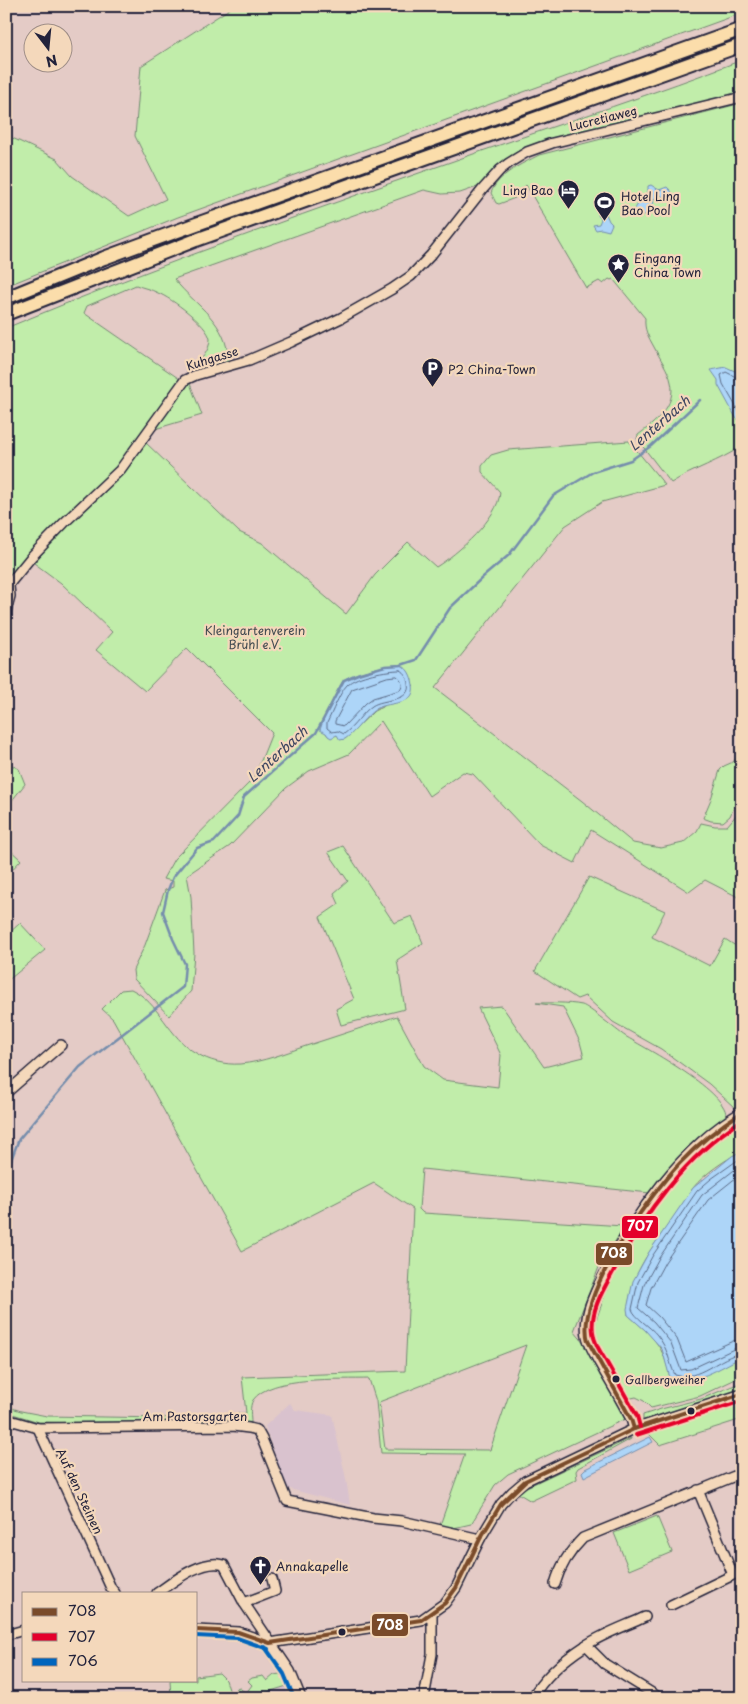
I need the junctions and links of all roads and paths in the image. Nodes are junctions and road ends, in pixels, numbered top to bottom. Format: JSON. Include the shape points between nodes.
{"nodes":[{"id":1,"x":742,"y":29,"type":"edge"},
{"id":2,"x":742,"y":45,"type":"edge"},
{"id":3,"x":742,"y":96,"type":"edge"},
{"id":4,"x":483,"y":189,"type":"joint"},
{"id":5,"x":6,"y":298,"type":"edge"},
{"id":6,"x":6,"y":314,"type":"edge"},
{"id":7,"x":8,"y":587,"type":"edge"},
{"id":8,"x":6,"y":611,"type":"edge"},
{"id":9,"x":62,"y":1045,"type":"dead end"},
{"id":10,"x":6,"y":1093,"type":"edge"},
{"id":11,"x":742,"y":1112,"type":"edge"},
{"id":12,"x":742,"y":1394,"type":"edge"},
{"id":13,"x":6,"y":1419,"type":"edge"},
{"id":14,"x":38,"y":1428,"type":"junction"},
{"id":15,"x":634,"y":1429,"type":"junction"},
{"id":16,"x":742,"y":1473,"type":"edge"},
{"id":17,"x":698,"y":1490,"type":"junction"},
{"id":18,"x":480,"y":1539,"type":"junction"},
{"id":19,"x":272,"y":1579,"type":"dead end"},
{"id":20,"x":555,"y":1584,"type":"dead end"},
{"id":21,"x":114,"y":1592,"type":"edge"},
{"id":22,"x":158,"y":1592,"type":"edge"},
{"id":23,"x":244,"y":1603,"type":"junction"},
{"id":24,"x":671,"y":1605,"type":"dead end"},
{"id":25,"x":432,"y":1613,"type":"junction"},
{"id":26,"x":645,"y":1617,"type":"dead end"},
{"id":27,"x":198,"y":1630,"type":"edge"},
{"id":28,"x":22,"y":1631,"type":"edge"},
{"id":29,"x":6,"y":1636,"type":"edge"},
{"id":30,"x":270,"y":1643,"type":"junction"},
{"id":31,"x":586,"y":1645,"type":"junction"},
{"id":32,"x":301,"y":1698,"type":"edge"},
{"id":33,"x":424,"y":1698,"type":"edge"},
{"id":34,"x":532,"y":1698,"type":"edge"},
{"id":35,"x":660,"y":1698,"type":"edge"}],
"edges":[{"from":1,"to":5,"type":"highway","via":[[191,226]]},
{"from":2,"to":6,"type":"highway","via":[[196,240]]},
{"from":3,"to":4,"type":"street","name":"Lucretiaweg","via":[[540,146],[509,162]]},
{"from":4,"to":7,"type":"street","name":"Kuhgasse","via":[[431,255],[411,276],[392,289],[291,342],[250,360],[185,380],[120,470],[66,520]]},
{"from":7,"to":8,"type":"street","name":"Kuhgasse","via":[[10,596]]},
{"from":9,"to":10,"type":"street"},
{"from":11,"to":15,"type":"street","via":[[693,1150],[656,1192],[628,1231],[592,1301],[587,1335]]},
{"from":12,"to":15,"type":"street"},
{"from":13,"to":14,"type":"street"},
{"from":14,"to":18,"type":"street","name":"Am Pastorsgarten","via":[[233,1426],[257,1430],[287,1501],[402,1521]]},
{"from":14,"to":21,"type":"street","name":"Auf den Steinen"},
{"from":15,"to":18,"type":"street","via":[[525,1481],[501,1504]]},
{"from":16,"to":17,"type":"street"},
{"from":17,"to":20,"type":"street","via":[[583,1538],[567,1557]]},
{"from":17,"to":24,"type":"street","via":[[733,1575]]},
{"from":18,"to":25,"type":"street","via":[[456,1588]]},
{"from":19,"to":23,"type":"street","via":[[275,1591]]},
{"from":22,"to":23,"type":"street","via":[[182,1576],[217,1562],[224,1564]]},
{"from":23,"to":30,"type":"street"},
{"from":25,"to":30,"type":"street","via":[[420,1620]]},
{"from":25,"to":33,"type":"street","via":[[432,1654]]},
{"from":26,"to":31,"type":"street"},
{"from":27,"to":30,"type":"street","via":[[238,1632]]},
{"from":28,"to":29,"type":"street"},
{"from":30,"to":32,"type":"street","via":[[290,1671]]},
{"from":31,"to":34,"type":"street","via":[[539,1686]]},
{"from":31,"to":35,"type":"street","via":[[605,1664]]}]}
